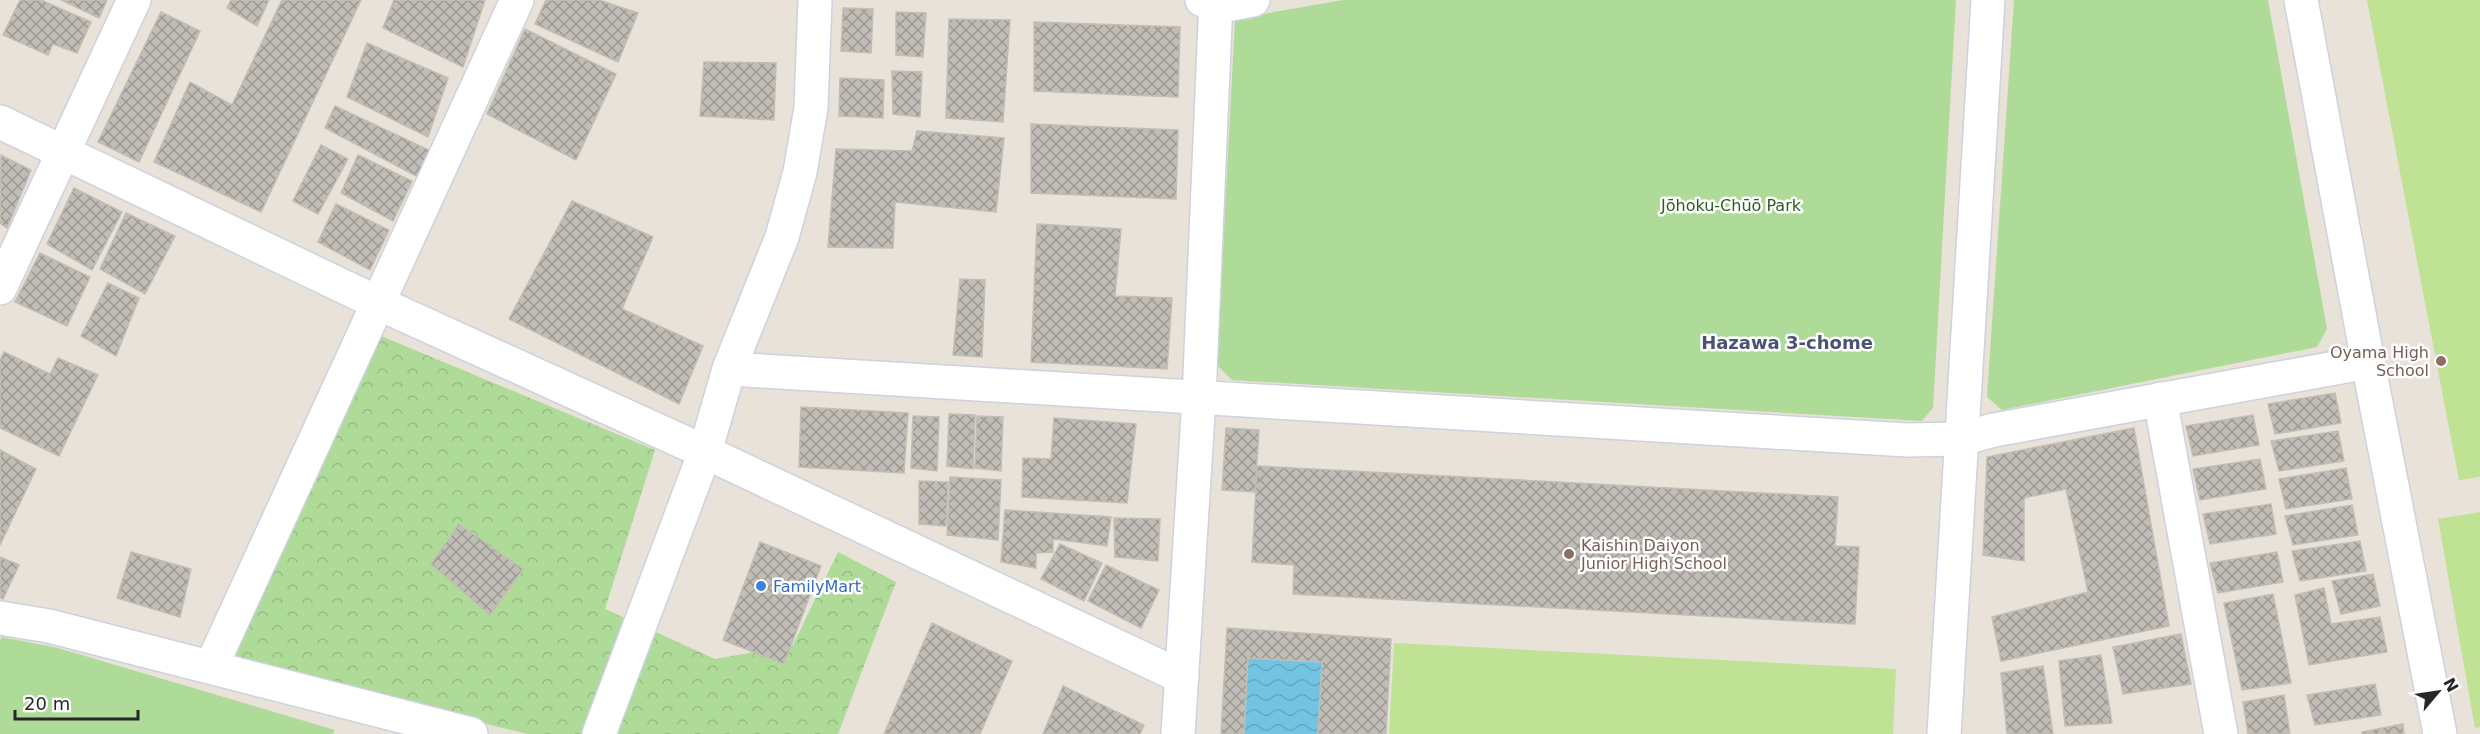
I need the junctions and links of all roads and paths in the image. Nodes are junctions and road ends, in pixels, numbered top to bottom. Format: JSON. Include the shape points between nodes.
{"nodes":[{"id":1,"x":134,"y":0,"type":"edge"},
{"id":2,"x":517,"y":0,"type":"edge"},
{"id":3,"x":815,"y":0,"type":"edge"},
{"id":4,"x":1211,"y":0,"type":"edge"},
{"id":5,"x":1253,"y":0,"type":"edge"},
{"id":6,"x":1988,"y":0,"type":"edge"},
{"id":7,"x":2301,"y":0,"type":"edge"},
{"id":8,"x":0,"y":122,"type":"edge"},
{"id":9,"x":62,"y":152,"type":"junction"},
{"id":10,"x":0,"y":288,"type":"edge"},
{"id":11,"x":378,"y":303,"type":"junction"},
{"id":12,"x":2368,"y":362,"type":"junction"},
{"id":13,"x":729,"y":369,"type":"junction"},
{"id":14,"x":1199,"y":398,"type":"junction"},
{"id":15,"x":2160,"y":399,"type":"junction"},
{"id":16,"x":1960,"y":439,"type":"junction"},
{"id":17,"x":705,"y":452,"type":"junction"},
{"id":18,"x":0,"y":618,"type":"edge"},
{"id":19,"x":211,"y":667,"type":"junction"},
{"id":20,"x":1182,"y":677,"type":"junction"},
{"id":21,"x":471,"y":734,"type":"edge"},
{"id":22,"x":599,"y":734,"type":"edge"},
{"id":23,"x":1178,"y":734,"type":"edge"},
{"id":24,"x":1944,"y":734,"type":"edge"},
{"id":25,"x":2221,"y":734,"type":"edge"},
{"id":26,"x":2440,"y":734,"type":"edge"}],
"edges":[{"from":1,"to":9,"type":"street"},
{"from":2,"to":11,"type":"street"},
{"from":3,"to":13,"type":"street","via":[[811,108],[801,172],[782,237]]},
{"from":4,"to":5,"type":"street","via":[[1232,4]]},
{"from":4,"to":14,"type":"street"},
{"from":6,"to":16,"type":"street"},
{"from":7,"to":12,"type":"street"},
{"from":8,"to":9,"type":"street"},
{"from":9,"to":10,"type":"street"},
{"from":9,"to":11,"type":"street"},
{"from":11,"to":17,"type":"street"},
{"from":11,"to":19,"type":"street"},
{"from":12,"to":15,"type":"street"},
{"from":12,"to":26,"type":"street"},
{"from":13,"to":14,"type":"street"},
{"from":13,"to":17,"type":"street"},
{"from":14,"to":16,"type":"street","via":[[1896,440]]},
{"from":14,"to":20,"type":"street"},
{"from":15,"to":16,"type":"street"},
{"from":15,"to":25,"type":"street"},
{"from":16,"to":24,"type":"street"},
{"from":17,"to":20,"type":"street"},
{"from":17,"to":22,"type":"street"},
{"from":18,"to":19,"type":"street","via":[[49,626]]},
{"from":19,"to":21,"type":"street"},
{"from":20,"to":23,"type":"street"}]}
